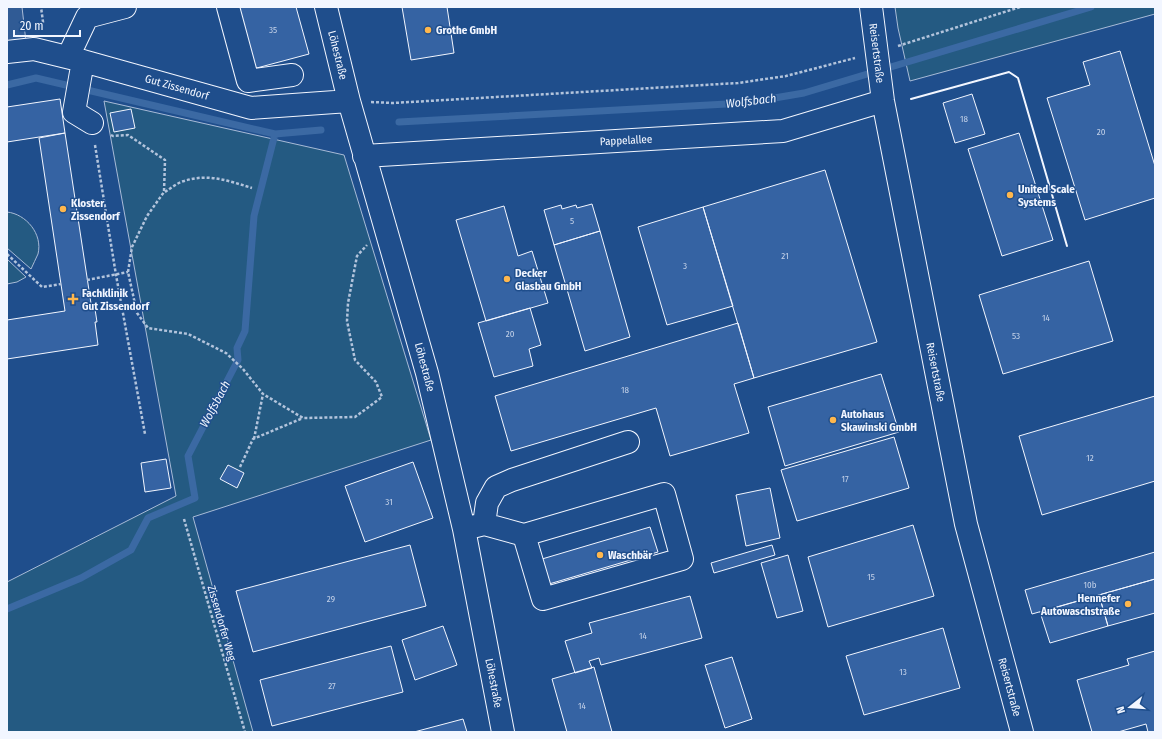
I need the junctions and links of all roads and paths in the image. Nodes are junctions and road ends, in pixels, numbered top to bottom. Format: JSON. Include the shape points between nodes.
{"nodes":[{"id":1,"x":125,"y":7,"type":"edge"},
{"id":2,"x":228,"y":7,"type":"edge"},
{"id":3,"x":326,"y":7,"type":"edge"},
{"id":4,"x":871,"y":7,"type":"edge"},
{"id":5,"x":1020,"y":7,"type":"edge"},
{"id":6,"x":7,"y":52,"type":"edge"},
{"id":7,"x":877,"y":56,"type":"junction"},
{"id":8,"x":77,"y":65,"type":"junction"},
{"id":9,"x":292,"y":75,"type":"dead end"},
{"id":10,"x":882,"y":92,"type":"junction"},
{"id":11,"x":349,"y":101,"type":"junction"},
{"id":12,"x":92,"y":123,"type":"junction"},
{"id":13,"x":364,"y":156,"type":"junction"},
{"id":14,"x":252,"y":188,"type":"dead end"},
{"id":15,"x":164,"y":192,"type":"junction"},
{"id":16,"x":384,"y":225,"type":"junction"},
{"id":17,"x":7,"y":254,"type":"edge"},
{"id":18,"x":128,"y":272,"type":"junction"},
{"id":19,"x":116,"y":275,"type":"junction"},
{"id":20,"x":87,"y":280,"type":"dead end"},
{"id":21,"x":61,"y":284,"type":"dead end"},
{"id":22,"x":264,"y":394,"type":"junction"},
{"id":23,"x":303,"y":418,"type":"junction"},
{"id":24,"x":145,"y":434,"type":"dead end"},
{"id":25,"x":254,"y":439,"type":"junction"},
{"id":26,"x":628,"y":442,"type":"dead end"},
{"id":27,"x":240,"y":467,"type":"dead end"},
{"id":28,"x":184,"y":519,"type":"dead end"},
{"id":29,"x":474,"y":526,"type":"junction"},
{"id":30,"x":524,"y":535,"type":"junction"},
{"id":31,"x":245,"y":732,"type":"edge"},
{"id":32,"x":503,"y":732,"type":"edge"},
{"id":33,"x":1022,"y":732,"type":"edge"}],
"edges":[{"from":1,"to":8,"type":"street","via":[[87,17]]},
{"from":2,"to":9,"type":"street","via":[[248,82]]},
{"from":3,"to":11,"type":"street","name":"Löhestraße"},
{"from":4,"to":7,"type":"street","name":"Reisertstraße"},
{"from":5,"to":7,"type":"path"},
{"from":6,"to":8,"type":"street","name":"Gut Zissendorf","via":[[34,49]]},
{"from":7,"to":10,"type":"street","name":"Reisertstraße"},
{"from":7,"to":11,"type":"path","via":[[786,76],[738,83],[393,103]]},
{"from":8,"to":11,"type":"street","name":"Gut Zissendorf","via":[[251,108]]},
{"from":8,"to":12,"type":"street","via":[[74,112]]},
{"from":10,"to":13,"type":"street","name":"Pappelallee","via":[[783,131]]},
{"from":10,"to":33,"type":"street","name":"Reisertstraße","via":[[966,524]]},
{"from":11,"to":13,"type":"street","name":"Löhestraße"},
{"from":12,"to":15,"type":"path","via":[[113,136],[128,135],[165,160]]},
{"from":12,"to":19,"type":"path"},
{"from":13,"to":16,"type":"street","name":"Löhestraße"},
{"from":14,"to":15,"type":"path","via":[[203,176],[183,181]]},
{"from":15,"to":18,"type":"path","via":[[147,216],[132,248]]},
{"from":16,"to":23,"type":"path","via":[[357,256],[347,321],[355,360],[376,382],[382,397],[355,417]]},
{"from":16,"to":29,"type":"street","name":"Löhestraße"},
{"from":17,"to":21,"type":"path","via":[[42,287]]},
{"from":18,"to":19,"type":"path"},
{"from":18,"to":22,"type":"path","via":[[137,313],[148,328],[188,334],[226,353]]},
{"from":19,"to":20,"type":"path"},
{"from":19,"to":24,"type":"path"},
{"from":22,"to":23,"type":"path"},
{"from":22,"to":25,"type":"path"},
{"from":23,"to":25,"type":"path"},
{"from":25,"to":27,"type":"path"},
{"from":26,"to":29,"type":"street","via":[[496,487]]},
{"from":28,"to":31,"type":"path","name":"Zissendorfer Weg"},
{"from":29,"to":30,"type":"street"},
{"from":29,"to":32,"type":"street","name":"Löhestraße"},
{"from":30,"to":30,"type":"street","via":[[664,494],[682,558],[543,599]]}]}
